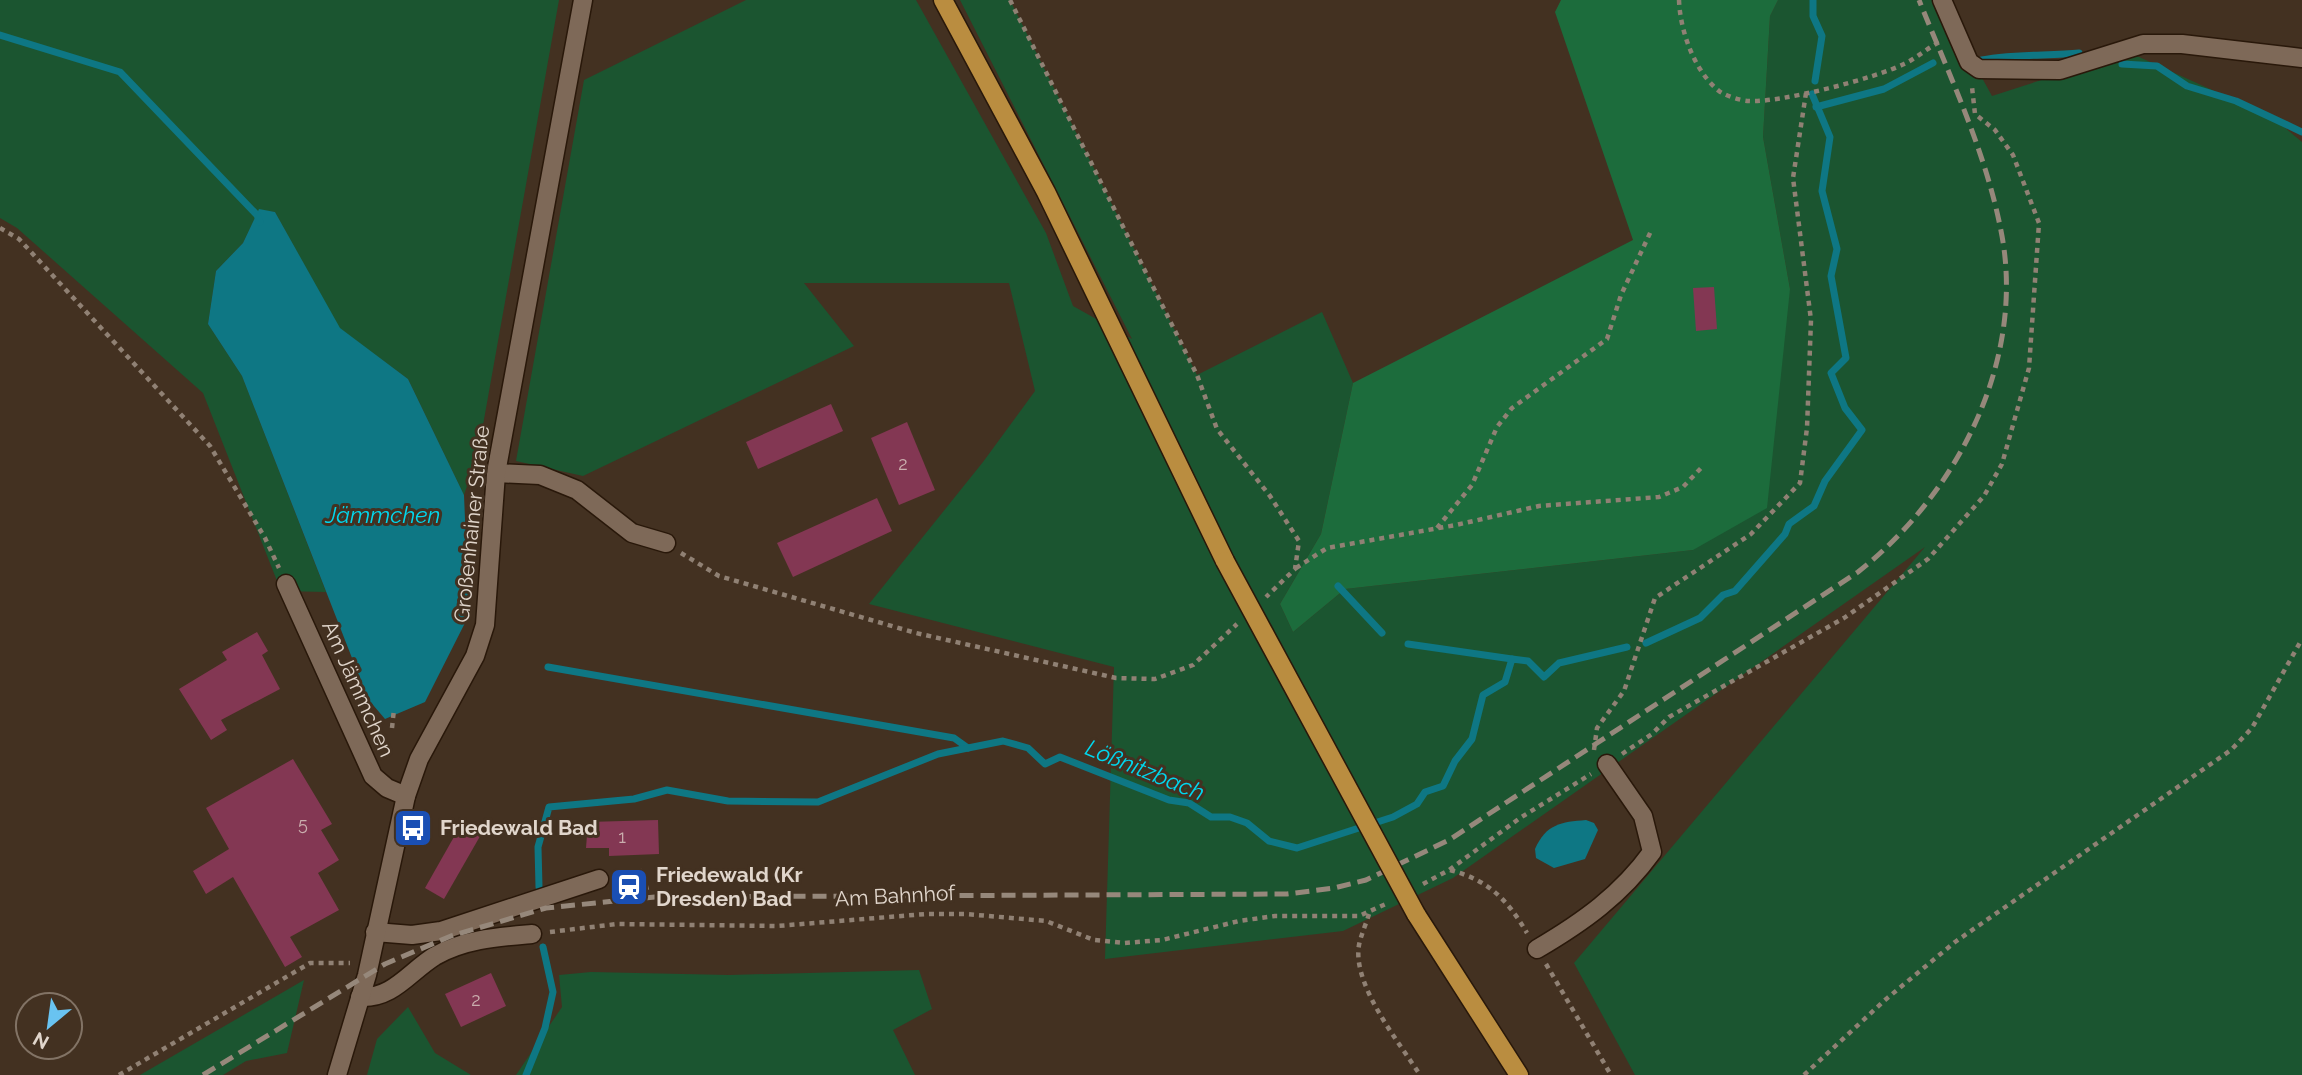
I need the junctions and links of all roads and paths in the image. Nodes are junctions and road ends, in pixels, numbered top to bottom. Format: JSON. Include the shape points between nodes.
{"nodes":[{"id":1,"x":583,"y":0,"type":"edge"},
{"id":2,"x":943,"y":0,"type":"edge"},
{"id":3,"x":1010,"y":0,"type":"edge"},
{"id":4,"x":1679,"y":0,"type":"edge"},
{"id":5,"x":1942,"y":0,"type":"edge"},
{"id":6,"x":1957,"y":34,"type":"junction"},
{"id":7,"x":2302,"y":58,"type":"edge"},
{"id":8,"x":1979,"y":69,"type":"junction"},
{"id":9,"x":1806,"y":93,"type":"junction"},
{"id":10,"x":0,"y":228,"type":"edge"},
{"id":11,"x":1651,"y":231,"type":"dead end"},
{"id":12,"x":1702,"y":467,"type":"dead end"},
{"id":13,"x":496,"y":473,"type":"junction"},
{"id":14,"x":1436,"y":529,"type":"junction"},
{"id":15,"x":666,"y":543,"type":"joint"},
{"id":16,"x":1295,"y":569,"type":"junction"},
{"id":17,"x":286,"y":584,"type":"joint"},
{"id":18,"x":1258,"y":604,"type":"dead end"},
{"id":19,"x":1240,"y":622,"type":"dead end"},
{"id":20,"x":2302,"y":639,"type":"edge"},
{"id":21,"x":394,"y":709,"type":"dead end"},
{"id":22,"x":392,"y":728,"type":"dead end"},
{"id":23,"x":1597,"y":763,"type":"junction"},
{"id":24,"x":406,"y":796,"type":"junction"},
{"id":25,"x":1449,"y":870,"type":"dead end"},
{"id":26,"x":599,"y":879,"type":"joint"},
{"id":27,"x":647,"y":890,"type":"dead end"},
{"id":28,"x":375,"y":932,"type":"junction"},
{"id":29,"x":532,"y":934,"type":"joint"},
{"id":30,"x":1537,"y":949,"type":"dead end"},
{"id":31,"x":369,"y":964,"type":"junction"},
{"id":32,"x":360,"y":997,"type":"junction"},
{"id":33,"x":119,"y":1075,"type":"edge"},
{"id":34,"x":337,"y":1075,"type":"edge"},
{"id":35,"x":1420,"y":1075,"type":"edge"},
{"id":36,"x":1519,"y":1075,"type":"edge"},
{"id":37,"x":1804,"y":1075,"type":"edge"}],
"edges":[{"from":1,"to":13,"type":"street","name":"Großenhainer Straße"},
{"from":2,"to":36,"type":"main road","bridge":true,"via":[[1046,192],[1225,561],[1416,914]]},
{"from":3,"to":16,"type":"path","via":[[1197,376],[1217,429],[1299,541]]},
{"from":4,"to":9,"type":"path","via":[[1694,58],[1719,91],[1748,102]]},
{"from":5,"to":6,"type":"street"},
{"from":6,"to":8,"type":"street","via":[[1969,62]]},
{"from":6,"to":9,"type":"path","via":[[1905,64]]},
{"from":7,"to":8,"type":"street","via":[[2143,44],[2060,70]]},
{"from":8,"to":23,"type":"path","via":[[1970,93],[1975,114],[1995,130],[2013,155],[2039,223],[2029,368],[2001,464],[1984,496],[1928,559],[1844,618]]},
{"from":9,"to":23,"type":"path","via":[[1793,178],[1811,320],[1808,428],[1800,483],[1751,534],[1655,598],[1624,691],[1597,728]]},
{"from":10,"to":17,"type":"path","via":[[19,239],[210,446],[265,538]]},
{"from":11,"to":14,"type":"path","via":[[1621,295],[1607,340],[1512,408],[1497,428],[1472,485]]},
{"from":12,"to":14,"type":"path","via":[[1683,487],[1658,497],[1539,506]]},
{"from":13,"to":15,"type":"street","via":[[540,475],[577,490],[632,533]]},
{"from":13,"to":24,"type":"street","name":"Großenhainer Straße","via":[[485,625],[475,656],[419,759]]},
{"from":14,"to":16,"type":"path","via":[[1326,548]]},
{"from":15,"to":19,"type":"path","via":[[719,576],[916,633],[1116,678],[1154,679],[1193,665]]},
{"from":16,"to":18,"type":"path"},
{"from":17,"to":24,"type":"street","name":"Am Jämmchen","via":[[373,776]]},
{"from":20,"to":37,"type":"path","via":[[2252,729],[2231,750],[1955,942]]},
{"from":21,"to":22,"type":"path"},
{"from":23,"to":25,"type":"path"},
{"from":23,"to":30,"type":"street","via":[[1643,816],[1652,852],[1632,879],[1587,920]]},
{"from":24,"to":28,"type":"street","name":"Großenhainer Straße"},
{"from":26,"to":27,"type":"path","via":[[642,871]]},
{"from":26,"to":28,"type":"street","via":[[441,931],[412,935]]},
{"from":28,"to":31,"type":"street","name":"Großenhainer Straße"},
{"from":29,"to":32,"type":"street","via":[[458,946],[435,956],[388,993]]},
{"from":29,"to":35,"type":"path","name":"Am Bahnhof","via":[[618,924],[778,926],[966,914],[1046,920],[1094,940],[1124,943],[1162,940],[1275,916],[1370,913],[1359,946],[1365,987]]},
{"from":31,"to":32,"type":"street","name":"Großenhainer Straße"},
{"from":31,"to":33,"type":"path","via":[[310,963]]},
{"from":32,"to":34,"type":"street","name":"Großenhainer Straße"}]}
